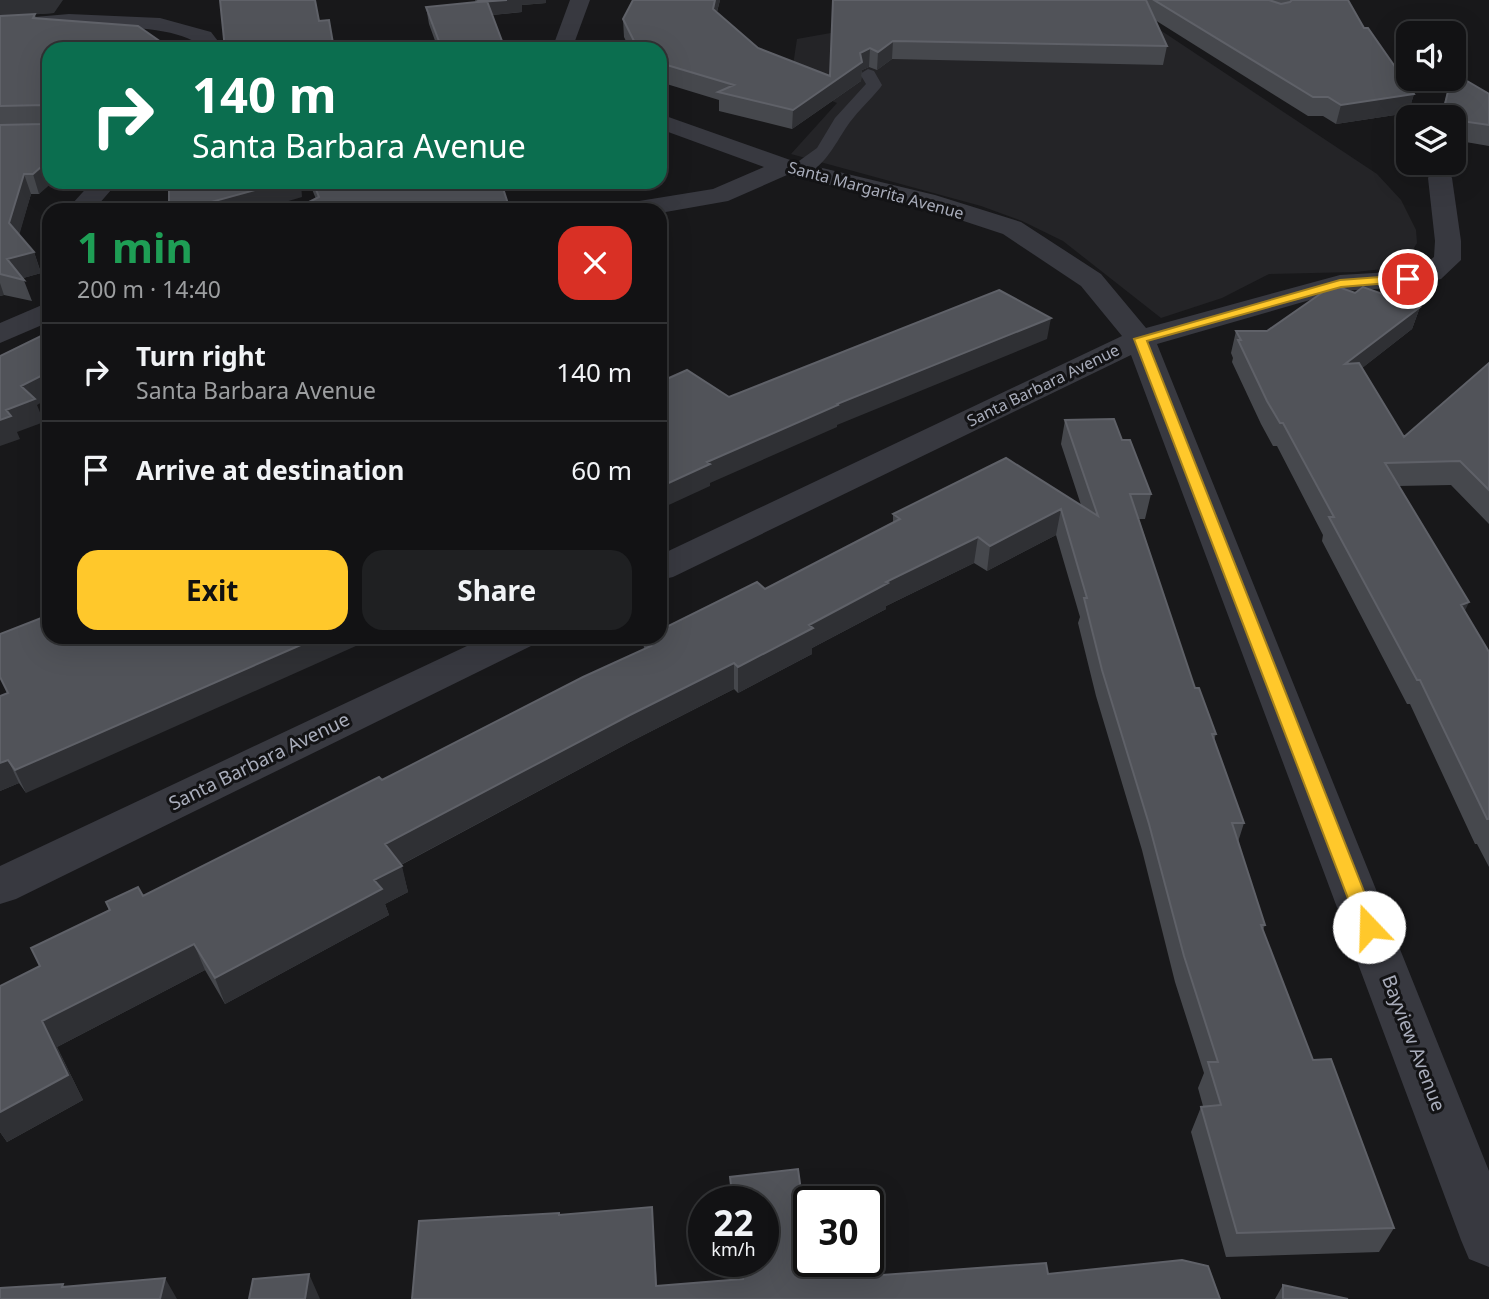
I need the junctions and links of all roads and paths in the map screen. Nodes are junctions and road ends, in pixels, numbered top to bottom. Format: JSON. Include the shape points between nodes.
{"nodes":[{"id":1,"x":96,"y":0,"type":"edge"},
{"id":2,"x":580,"y":0,"type":"edge"},
{"id":3,"x":69,"y":20,"type":"junction"},
{"id":4,"x":0,"y":26,"type":"edge"},
{"id":5,"x":209,"y":42,"type":"edge"},
{"id":6,"x":565,"y":42,"type":"edge"},
{"id":7,"x":868,"y":74,"type":"edge"},
{"id":8,"x":667,"y":124,"type":"edge"},
{"id":9,"x":791,"y":169,"type":"junction"},
{"id":10,"x":1440,"y":178,"type":"dead end"},
{"id":11,"x":99,"y":189,"type":"edge"},
{"id":12,"x":86,"y":203,"type":"edge"},
{"id":13,"x":667,"y":204,"type":"edge"},
{"id":14,"x":42,"y":314,"type":"edge"},
{"id":15,"x":0,"y":334,"type":"edge"},
{"id":16,"x":1140,"y":339,"type":"junction"},
{"id":17,"x":667,"y":566,"type":"edge"},
{"id":18,"x":503,"y":644,"type":"edge"},
{"id":19,"x":0,"y":886,"type":"edge"},
{"id":20,"x":1479,"y":1183,"type":"edge"},
{"id":21,"x":1489,"y":1240,"type":"edge"}],
"edges":[{"from":1,"to":3,"type":"street"},
{"from":2,"to":6,"type":"street"},
{"from":3,"to":4,"type":"street"},
{"from":3,"to":5,"type":"street","via":[[160,24],[204,36]]},
{"from":7,"to":9,"type":"lane","via":[[874,85],[841,122],[824,151]]},
{"from":8,"to":9,"type":"street","name":"Santa Margarita Avenue"},
{"from":9,"to":13,"type":"street","via":[[719,195]]},
{"from":9,"to":16,"type":"street","name":"Santa Margarita Avenue","via":[[926,200],[1012,228],[1091,280]]},
{"from":10,"to":16,"type":"street","name":"Santa Barbara Avenue","via":[[1447,260],[1431,273],[1340,283]]},
{"from":11,"to":12,"type":"street"},
{"from":14,"to":15,"type":"street"},
{"from":16,"to":17,"type":"street","name":"Santa Barbara Avenue"},
{"from":16,"to":20,"type":"street","name":"Bayview Avenue"},
{"from":18,"to":19,"type":"street","name":"Santa Barbara Avenue"},
{"from":20,"to":21,"type":"street","name":"Bayview Avenue"}]}
